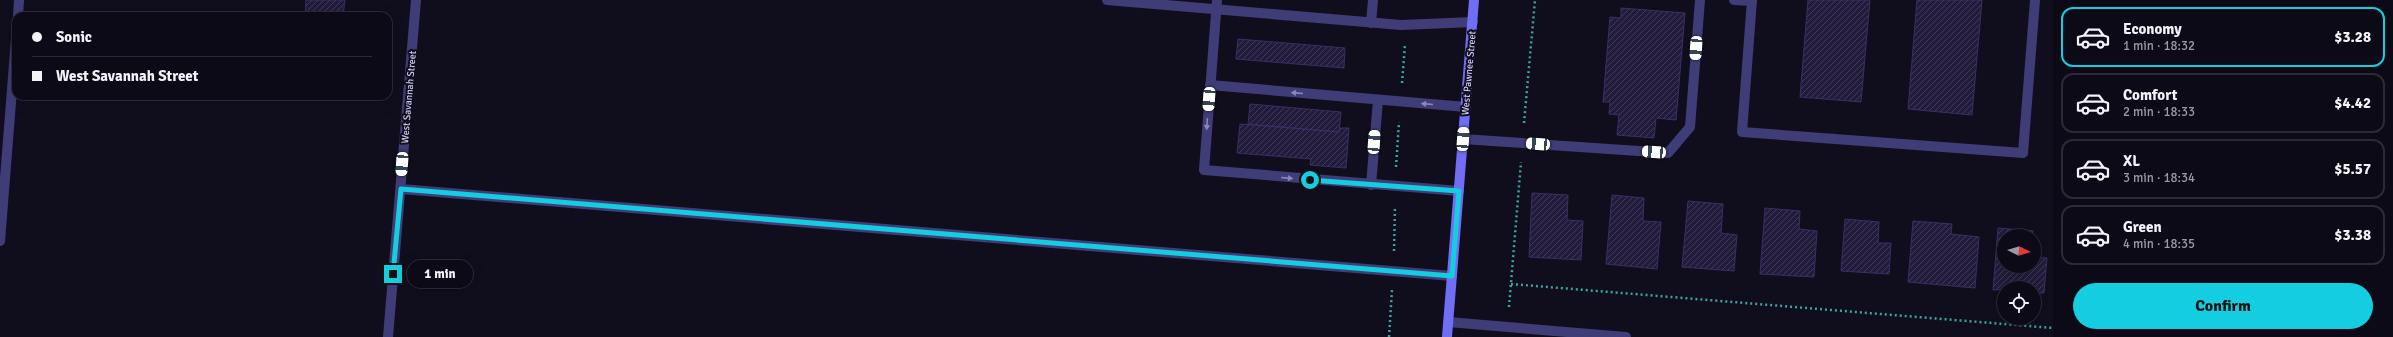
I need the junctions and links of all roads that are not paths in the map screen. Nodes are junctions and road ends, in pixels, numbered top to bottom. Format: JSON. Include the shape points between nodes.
{"nodes":[{"id":1,"x":19,"y":0,"type":"edge"},
{"id":2,"x":416,"y":0,"type":"edge"},
{"id":3,"x":1107,"y":0,"type":"edge"},
{"id":4,"x":1373,"y":0,"type":"edge"},
{"id":5,"x":1474,"y":0,"type":"edge"},
{"id":6,"x":1700,"y":0,"type":"edge"},
{"id":7,"x":1734,"y":0,"type":"edge"},
{"id":8,"x":2035,"y":0,"type":"edge"},
{"id":9,"x":1752,"y":1,"type":"edge"},
{"id":10,"x":1216,"y":5,"type":"edge"},
{"id":11,"x":18,"y":12,"type":"edge"},
{"id":12,"x":1473,"y":22,"type":"junction"},
{"id":13,"x":1371,"y":23,"type":"junction"},
{"id":14,"x":1210,"y":85,"type":"junction"},
{"id":15,"x":12,"y":90,"type":"edge"},
{"id":16,"x":1378,"y":100,"type":"junction"},
{"id":17,"x":1466,"y":107,"type":"junction"},
{"id":18,"x":1463,"y":139,"type":"junction"},
{"id":19,"x":1371,"y":185,"type":"junction"},
{"id":20,"x":401,"y":189,"type":"junction"},
{"id":21,"x":1459,"y":191,"type":"junction"},
{"id":22,"x":0,"y":241,"type":"edge"},
{"id":23,"x":1452,"y":276,"type":"junction"},
{"id":24,"x":1448,"y":322,"type":"junction"},
{"id":25,"x":388,"y":337,"type":"edge"},
{"id":26,"x":1447,"y":337,"type":"edge"},
{"id":27,"x":1626,"y":337,"type":"edge"}],
"edges":[{"from":1,"to":11,"type":"street"},
{"from":2,"to":20,"type":"street","name":"West Savannah Street"},
{"from":3,"to":10,"type":"street"},
{"from":4,"to":13,"type":"street"},
{"from":5,"to":12,"type":"main road","name":"West Pawnee Street"},
{"from":6,"to":18,"type":"street","via":[[1690,127],[1668,152]]},
{"from":7,"to":9,"type":"street"},
{"from":8,"to":9,"type":"street","via":[[2023,153],[1742,132]]},
{"from":10,"to":13,"type":"street"},
{"from":10,"to":14,"type":"street"},
{"from":12,"to":13,"type":"street","via":[[1401,25]]},
{"from":12,"to":17,"type":"main road","name":"West Pawnee Street"},
{"from":16,"to":14,"type":"street","one_way":true},
{"from":14,"to":19,"type":"street","one_way":true,"via":[[1204,170]]},
{"from":15,"to":22,"type":"street"},
{"from":17,"to":16,"type":"street","one_way":true},
{"from":16,"to":19,"type":"street"},
{"from":17,"to":18,"type":"main road","name":"West Pawnee Street"},
{"from":18,"to":21,"type":"main road","name":"West Pawnee Street"},
{"from":19,"to":21,"type":"street"},
{"from":20,"to":23,"type":"street"},
{"from":20,"to":25,"type":"street","name":"West Savannah Street"},
{"from":21,"to":23,"type":"main road","name":"West Pawnee Street"},
{"from":23,"to":24,"type":"main road","name":"West Pawnee Street"},
{"from":24,"to":26,"type":"main road","name":"West Pawnee Street"},
{"from":24,"to":27,"type":"street"}]}
